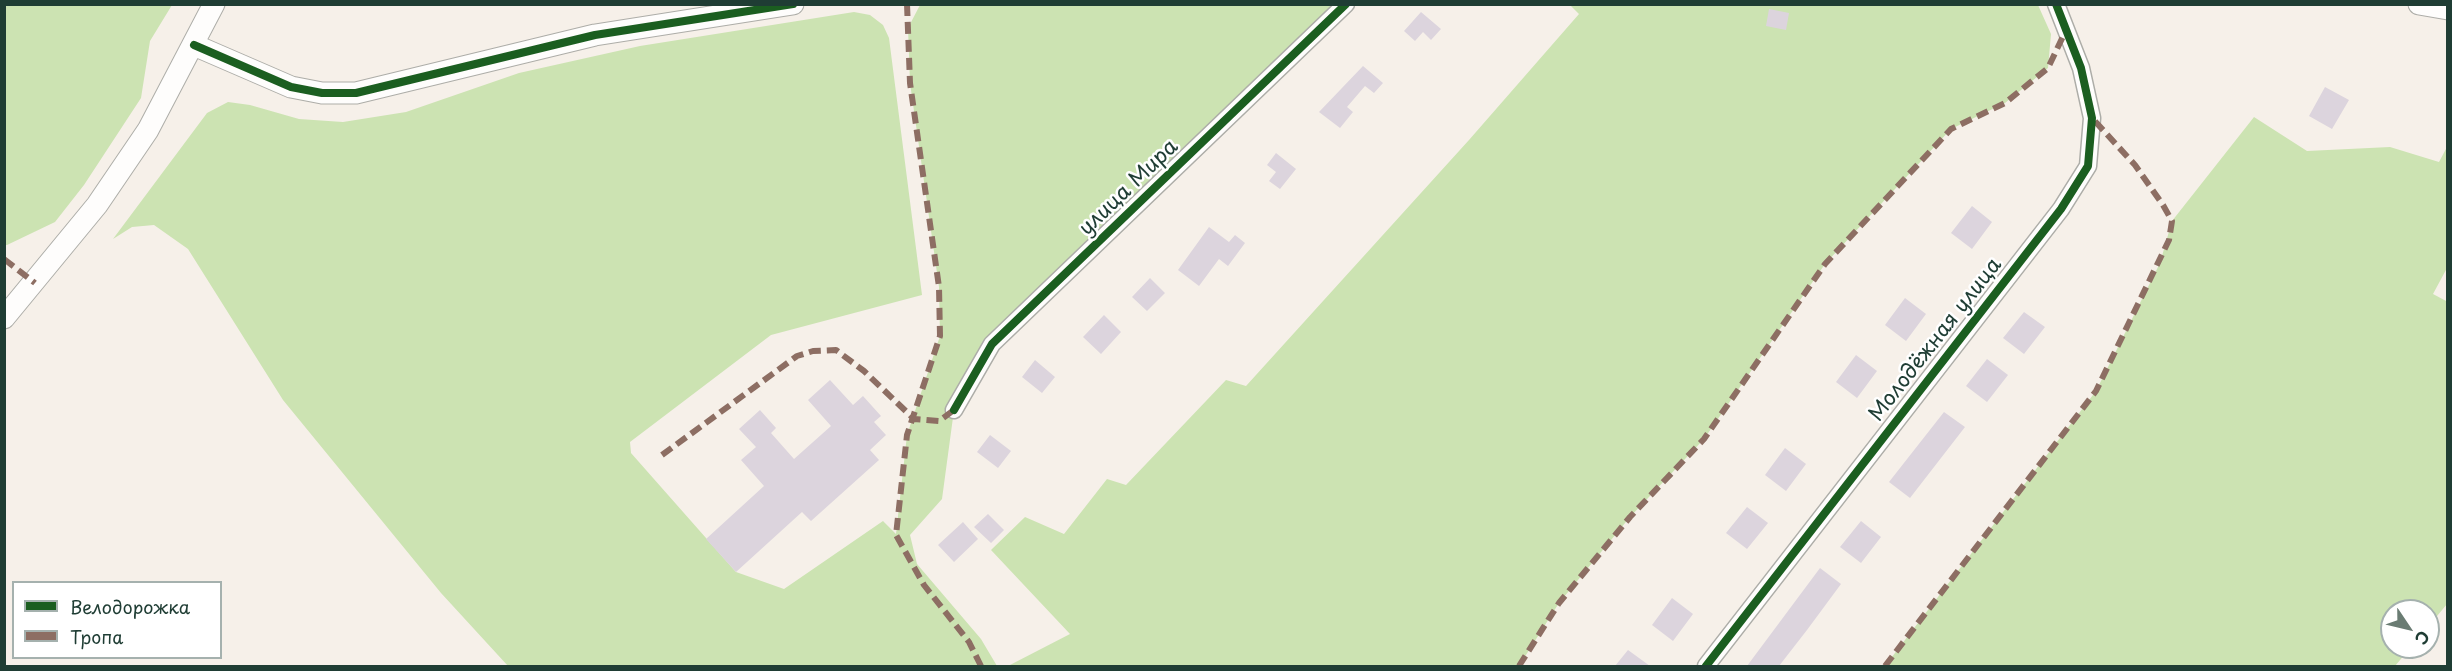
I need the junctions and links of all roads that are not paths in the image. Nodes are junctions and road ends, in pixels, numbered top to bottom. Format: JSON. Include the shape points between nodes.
{"nodes":[{"id":1,"x":214,"y":4,"type":"edge"},
{"id":2,"x":793,"y":4,"type":"edge"},
{"id":3,"x":1347,"y":4,"type":"edge"},
{"id":4,"x":2056,"y":4,"type":"edge"},
{"id":5,"x":2419,"y":4,"type":"edge"},
{"id":6,"x":2448,"y":9,"type":"edge"},
{"id":7,"x":194,"y":45,"type":"junction"},
{"id":8,"x":4,"y":318,"type":"edge"},
{"id":9,"x":954,"y":410,"type":"dead end"},
{"id":10,"x":1706,"y":666,"type":"edge"}],
"edges":[{"from":1,"to":7,"type":"street"},
{"from":2,"to":7,"type":"street","via":[[595,35],[356,93],[322,93],[291,87]]},
{"from":3,"to":9,"type":"street","name":"улица Мира","via":[[992,344]]},
{"from":4,"to":10,"type":"street","name":"Молодёжная улица","via":[[2081,68],[2092,117],[2088,166],[2054,219]]},
{"from":5,"to":6,"type":"street"},
{"from":7,"to":8,"type":"street","via":[[148,130],[97,205]]}]}
